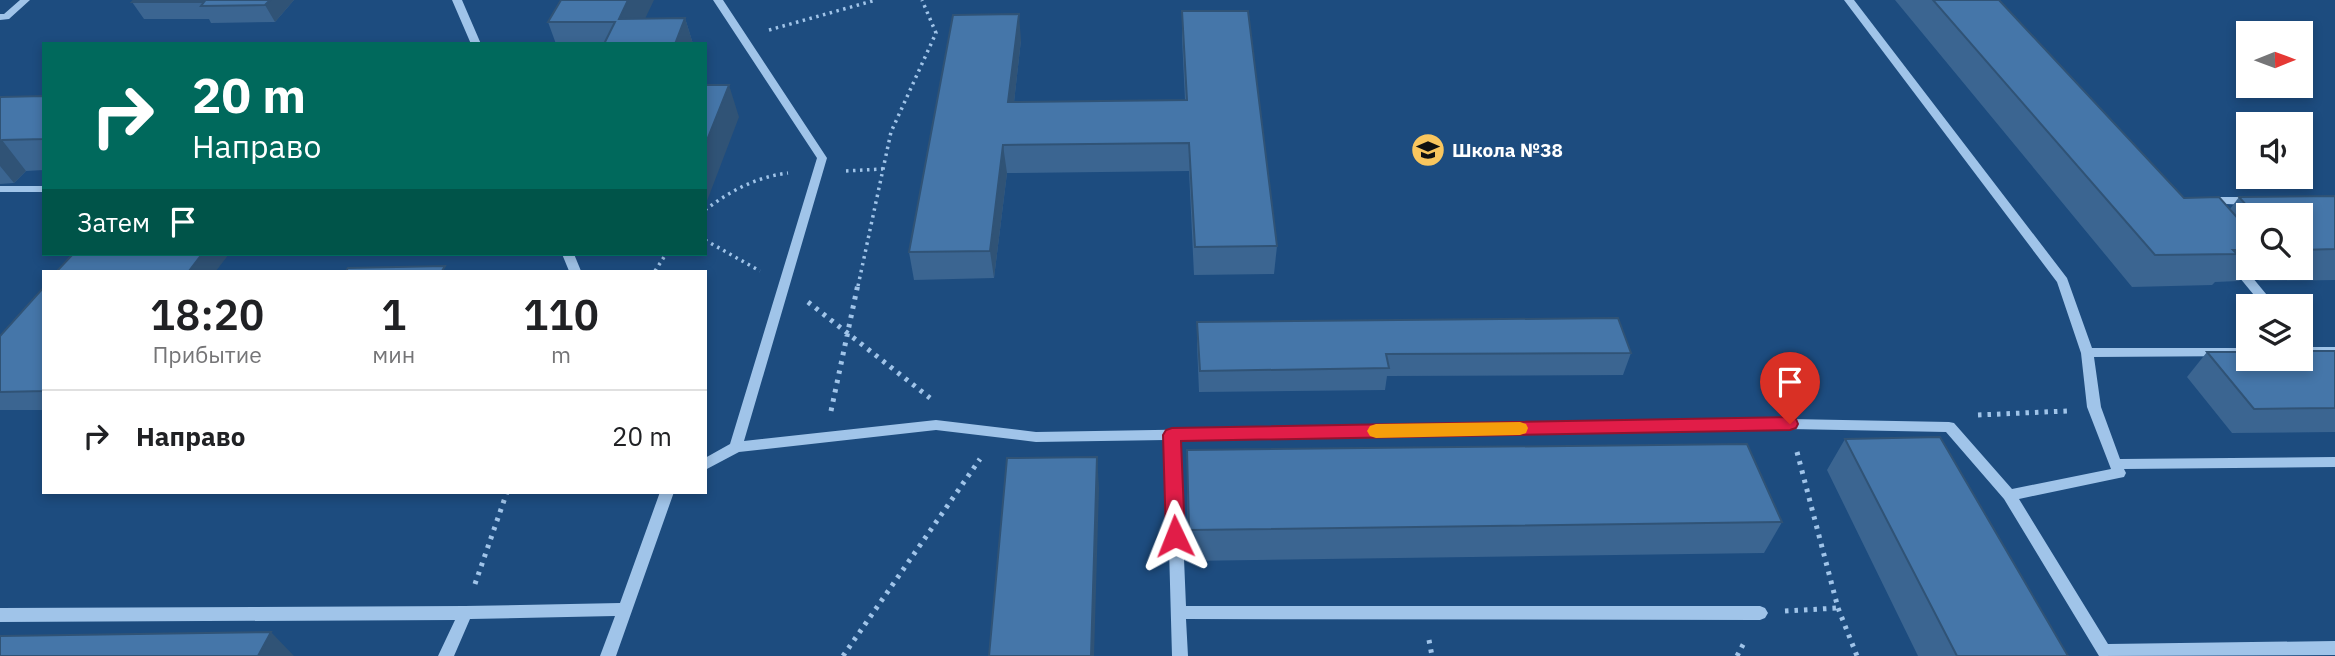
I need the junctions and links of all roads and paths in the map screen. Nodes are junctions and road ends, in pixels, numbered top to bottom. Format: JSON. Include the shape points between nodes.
{"nodes":[{"id":1,"x":25,"y":0,"type":"edge"},
{"id":2,"x":457,"y":0,"type":"edge"},
{"id":3,"x":718,"y":0,"type":"edge"},
{"id":4,"x":876,"y":0,"type":"edge"},
{"id":5,"x":922,"y":0,"type":"edge"},
{"id":6,"x":1849,"y":0,"type":"edge"},
{"id":7,"x":0,"y":17,"type":"edge"},
{"id":8,"x":742,"y":37,"type":"junction"},
{"id":9,"x":475,"y":42,"type":"edge"},
{"id":10,"x":42,"y":189,"type":"edge"},
{"id":11,"x":0,"y":190,"type":"edge"},
{"id":12,"x":2196,"y":201,"type":"edge"},
{"id":13,"x":2266,"y":201,"type":"edge"},
{"id":14,"x":707,"y":241,"type":"edge"},
{"id":15,"x":2226,"y":254,"type":"edge"},
{"id":16,"x":783,"y":284,"type":"junction"},
{"id":17,"x":2260,"y":294,"type":"edge"},
{"id":18,"x":848,"y":332,"type":"junction"},
{"id":19,"x":2313,"y":350,"type":"edge"},
{"id":20,"x":2335,"y":351,"type":"edge"},
{"id":21,"x":2236,"y":352,"type":"edge"},
{"id":22,"x":2087,"y":354,"type":"junction"},
{"id":23,"x":2095,"y":410,"type":"junction"},
{"id":24,"x":1790,"y":424,"type":"junction"},
{"id":25,"x":936,"y":425,"type":"junction"},
{"id":26,"x":1949,"y":427,"type":"junction"},
{"id":27,"x":999,"y":432,"type":"junction"},
{"id":28,"x":826,"y":435,"type":"junction"},
{"id":29,"x":1172,"y":435,"type":"junction"},
{"id":30,"x":736,"y":447,"type":"junction"},
{"id":31,"x":2335,"y":462,"type":"edge"},
{"id":32,"x":707,"y":464,"type":"edge"},
{"id":33,"x":2116,"y":464,"type":"junction"},
{"id":34,"x":505,"y":494,"type":"edge"},
{"id":35,"x":666,"y":494,"type":"edge"},
{"id":36,"x":2009,"y":495,"type":"junction"},
{"id":37,"x":625,"y":609,"type":"junction"},
{"id":38,"x":1178,"y":612,"type":"junction"},
{"id":39,"x":465,"y":613,"type":"junction"},
{"id":40,"x":1760,"y":613,"type":"dead end"},
{"id":41,"x":0,"y":615,"type":"edge"},
{"id":42,"x":2335,"y":648,"type":"edge"},
{"id":43,"x":2106,"y":654,"type":"edge"},
{"id":44,"x":446,"y":656,"type":"edge"},
{"id":45,"x":608,"y":656,"type":"edge"},
{"id":46,"x":843,"y":656,"type":"edge"},
{"id":47,"x":1180,"y":656,"type":"edge"},
{"id":48,"x":1857,"y":656,"type":"edge"}],
"edges":[{"from":1,"to":7,"type":"street"},
{"from":2,"to":9,"type":"street"},
{"from":3,"to":8,"type":"street"},
{"from":4,"to":8,"type":"path"},
{"from":5,"to":18,"type":"path","via":[[936,33],[891,132]]},
{"from":6,"to":22,"type":"street","via":[[2063,281]]},
{"from":8,"to":16,"type":"street","via":[[822,158]]},
{"from":10,"to":11,"type":"street"},
{"from":12,"to":13,"type":"street"},
{"from":14,"to":16,"type":"path"},
{"from":15,"to":17,"type":"street"},
{"from":16,"to":18,"type":"path"},
{"from":16,"to":30,"type":"street"},
{"from":18,"to":25,"type":"path","via":[[934,401]]},
{"from":18,"to":28,"type":"path"},
{"from":19,"to":20,"type":"street"},
{"from":21,"to":22,"type":"street"},
{"from":22,"to":23,"type":"street"},
{"from":23,"to":26,"type":"path","via":[[1965,416]]},
{"from":23,"to":33,"type":"street"},
{"from":24,"to":26,"type":"street"},
{"from":24,"to":29,"type":"street"},
{"from":24,"to":48,"type":"path","via":[[1838,608]]},
{"from":25,"to":27,"type":"street"},
{"from":25,"to":28,"type":"street"},
{"from":26,"to":36,"type":"street"},
{"from":27,"to":29,"type":"street","via":[[1036,437]]},
{"from":27,"to":46,"type":"path"},
{"from":28,"to":30,"type":"street"},
{"from":29,"to":38,"type":"street"},
{"from":30,"to":32,"type":"street"},
{"from":31,"to":33,"type":"street"},
{"from":33,"to":36,"type":"street","via":[[2119,473]]},
{"from":34,"to":39,"type":"path"},
{"from":35,"to":37,"type":"street"},
{"from":36,"to":43,"type":"street"},
{"from":37,"to":39,"type":"lane"},
{"from":37,"to":45,"type":"street"},
{"from":38,"to":40,"type":"street"},
{"from":38,"to":47,"type":"street"},
{"from":39,"to":41,"type":"lane"},
{"from":39,"to":44,"type":"street"},
{"from":42,"to":43,"type":"street"}]}
